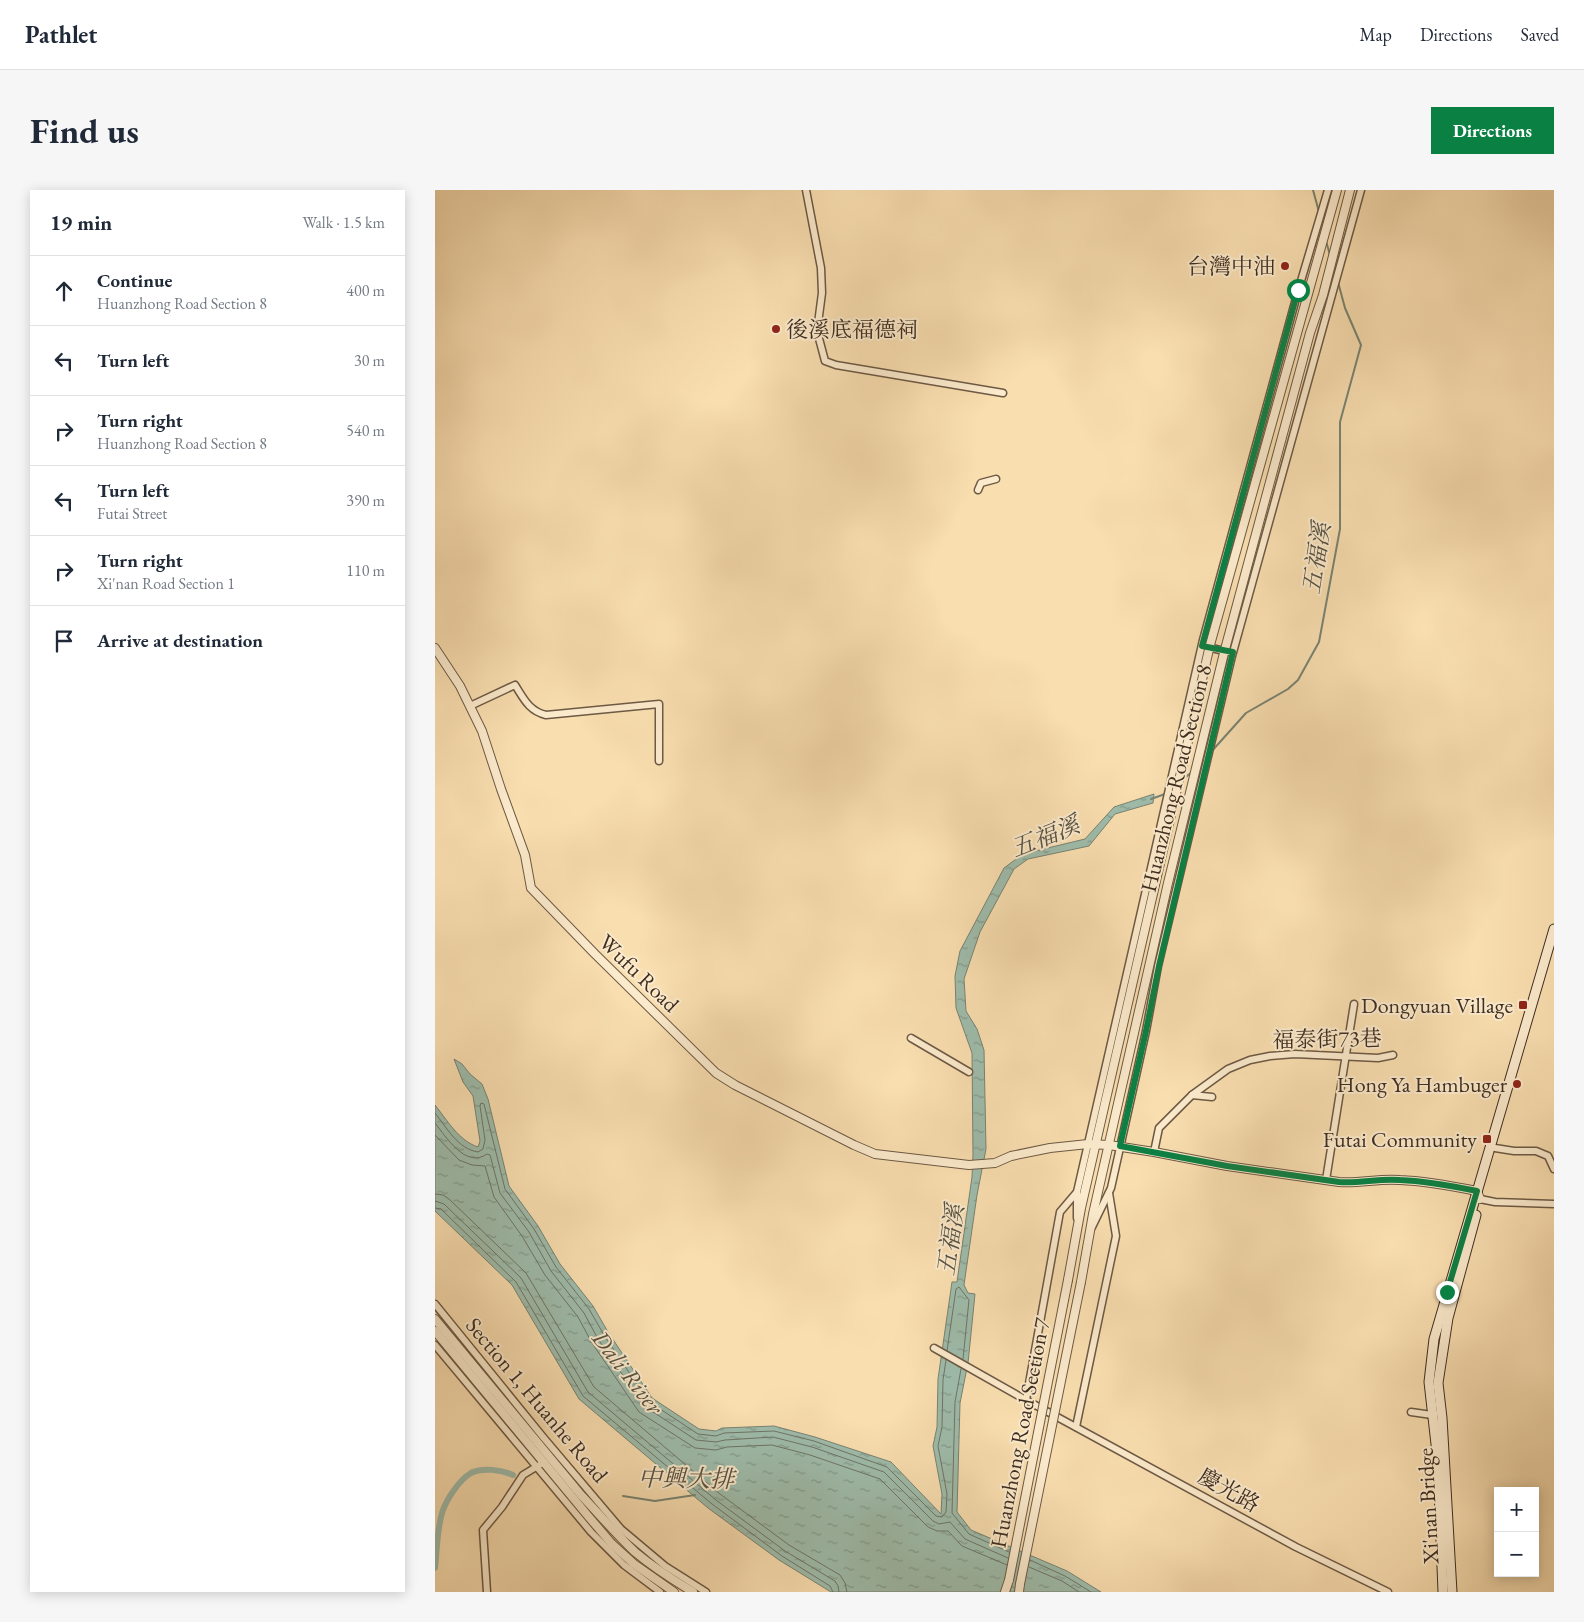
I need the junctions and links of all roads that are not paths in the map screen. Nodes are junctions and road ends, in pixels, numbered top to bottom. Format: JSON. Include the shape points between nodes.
{"nodes":[{"id":1,"x":806,"y":190,"type":"edge"},
{"id":2,"x":1328,"y":190,"type":"edge"},
{"id":3,"x":1337,"y":190,"type":"edge"},
{"id":4,"x":1350,"y":190,"type":"edge"},
{"id":5,"x":1361,"y":190,"type":"edge"},
{"id":6,"x":1003,"y":393,"type":"dead end"},
{"id":7,"x":996,"y":479,"type":"dead end"},
{"id":8,"x":978,"y":490,"type":"dead end"},
{"id":9,"x":1205,"y":647,"type":"junction"},
{"id":10,"x":435,"y":648,"type":"edge"},
{"id":11,"x":1229,"y":652,"type":"junction"},
{"id":12,"x":470,"y":706,"type":"junction"},
{"id":13,"x":659,"y":761,"type":"dead end"},
{"id":14,"x":1201,"y":767,"type":"junction"},
{"id":15,"x":1168,"y":806,"type":"junction"},
{"id":16,"x":1554,"y":929,"type":"edge"},
{"id":17,"x":1355,"y":1004,"type":"dead end"},
{"id":18,"x":911,"y":1038,"type":"dead end"},
{"id":19,"x":1393,"y":1054,"type":"dead end"},
{"id":20,"x":1346,"y":1055,"type":"junction"},
{"id":21,"x":969,"y":1072,"type":"dead end"},
{"id":22,"x":1192,"y":1095,"type":"junction"},
{"id":23,"x":1212,"y":1097,"type":"dead end"},
{"id":24,"x":1092,"y":1144,"type":"junction"},
{"id":25,"x":1109,"y":1145,"type":"junction"},
{"id":26,"x":1120,"y":1146,"type":"junction"},
{"id":27,"x":1492,"y":1151,"type":"junction"},
{"id":28,"x":1154,"y":1152,"type":"junction"},
{"id":29,"x":1554,"y":1169,"type":"edge"},
{"id":30,"x":1326,"y":1180,"type":"junction"},
{"id":31,"x":1077,"y":1192,"type":"junction"},
{"id":32,"x":1109,"y":1194,"type":"junction"},
{"id":33,"x":1478,"y":1195,"type":"junction"},
{"id":34,"x":1554,"y":1204,"type":"edge"},
{"id":35,"x":1077,"y":1230,"type":"junction"},
{"id":36,"x":1089,"y":1233,"type":"junction"},
{"id":37,"x":1068,"y":1280,"type":"joint"},
{"id":38,"x":1081,"y":1282,"type":"joint"},
{"id":39,"x":435,"y":1304,"type":"edge"},
{"id":40,"x":435,"y":1318,"type":"edge"},
{"id":41,"x":435,"y":1331,"type":"edge"},
{"id":42,"x":435,"y":1345,"type":"edge"},
{"id":43,"x":934,"y":1348,"type":"dead end"},
{"id":44,"x":1026,"y":1400,"type":"junction"},
{"id":45,"x":1411,"y":1412,"type":"dead end"},
{"id":46,"x":1436,"y":1418,"type":"junction"},
{"id":47,"x":1076,"y":1427,"type":"junction"},
{"id":48,"x":553,"y":1454,"type":"junction"},
{"id":49,"x":540,"y":1464,"type":"junction"},
{"id":50,"x":1020,"y":1589,"type":"edge"},
{"id":51,"x":487,"y":1592,"type":"edge"},
{"id":52,"x":660,"y":1592,"type":"edge"},
{"id":53,"x":674,"y":1592,"type":"edge"},
{"id":54,"x":693,"y":1592,"type":"edge"},
{"id":55,"x":706,"y":1592,"type":"edge"},
{"id":56,"x":1005,"y":1592,"type":"edge"},
{"id":57,"x":1388,"y":1592,"type":"edge"},
{"id":58,"x":1443,"y":1592,"type":"edge"},
{"id":59,"x":1451,"y":1592,"type":"edge"}],
"edges":[{"from":1,"to":6,"type":"street","via":[[821,268],[822,294],[817,330],[825,361]]},
{"from":2,"to":9,"type":"street","name":"Huanzhong Road Section 8","via":[[1298,290]]},
{"from":3,"to":9,"type":"street","name":"Huanzhong Road Section 8"},
{"from":4,"to":11,"type":"street","name":"Huanzhong Road Section 8"},
{"from":5,"to":11,"type":"street","name":"Huanzhong Road Section 8"},
{"from":7,"to":8,"type":"street","via":[[981,483]]},
{"from":9,"to":11,"type":"street"},
{"from":9,"to":15,"type":"street","name":"Huanzhong Road Section 8","via":[[1174,766]]},
{"from":9,"to":15,"type":"street","name":"Huanzhong Road Section 8","via":[[1182,763]]},
{"from":10,"to":12,"type":"street","name":"Wufu Road"},
{"from":11,"to":14,"type":"street","name":"Huanzhong Road Section 8"},
{"from":11,"to":14,"type":"street","name":"Huanzhong Road Section 8","via":[[1213,733]]},
{"from":12,"to":13,"type":"street","via":[[515,685],[535,712],[546,715],[659,704]]},
{"from":12,"to":24,"type":"street","name":"Wufu Road","via":[[482,731],[525,854],[531,888],[717,1072],[875,1154],[990,1164],[1050,1148]]},
{"from":14,"to":25,"type":"street","name":"Huanzhong Road Section 8","via":[[1192,789],[1168,883]]},
{"from":14,"to":26,"type":"street","name":"Huanzhong Road Section 8"},
{"from":15,"to":24,"type":"street","name":"Huanzhong Road Section 8"},
{"from":16,"to":27,"type":"main road"},
{"from":17,"to":20,"type":"street"},
{"from":18,"to":21,"type":"street"},
{"from":19,"to":20,"type":"street","name":"福泰街73巷","via":[[1378,1058]]},
{"from":20,"to":22,"type":"street","name":"福泰街73巷","via":[[1295,1054],[1250,1060],[1228,1069]]},
{"from":20,"to":30,"type":"street"},
{"from":22,"to":23,"type":"street"},
{"from":22,"to":28,"type":"street","name":"福泰街73巷","via":[[1159,1128]]},
{"from":24,"to":25,"type":"street","name":"Wufu Road"},
{"from":24,"to":31,"type":"street","name":"Huanzhong Road Section 8"},
{"from":24,"to":35,"type":"street","name":"Huanzhong Road Section 8"},
{"from":25,"to":26,"type":"street","name":"Wufu Road"},
{"from":25,"to":36,"type":"street","name":"Huanzhong Road Section 8"},
{"from":26,"to":28,"type":"street","name":"Wufu Road"},
{"from":26,"to":32,"type":"street","name":"Huanzhong Road Section 8"},
{"from":27,"to":29,"type":"street","via":[[1536,1151],[1548,1156]]},
{"from":27,"to":33,"type":"main road"},
{"from":28,"to":30,"type":"street","name":"Wufu Road"},
{"from":30,"to":33,"type":"street","name":"Wufu Road","via":[[1353,1183],[1400,1180]]},
{"from":31,"to":35,"type":"street","name":"Huanzhong Road Section 8"},
{"from":31,"to":44,"type":"street","name":"Huanzhong Road Section 8","via":[[1060,1212]]},
{"from":32,"to":36,"type":"street","name":"Huanzhong Road Section 8"},
{"from":32,"to":47,"type":"street","name":"Huanzhong Road Section 8","via":[[1116,1236]]},
{"from":33,"to":34,"type":"street","via":[[1495,1202]]},
{"from":33,"to":46,"type":"main road","via":[[1444,1342]]},
{"from":35,"to":37,"type":"street","name":"Huanzhong Road Section 8"},
{"from":36,"to":38,"type":"street","name":"Huanzhong Road Section 8"},
{"from":37,"to":56,"type":"street","name":"Huanzhong Road Section 7","bridge":true},
{"from":38,"to":50,"type":"street","name":"Huanzhong Road Section 7","bridge":true},
{"from":39,"to":48,"type":"street","name":"Section 1, Huanhe Road"},
{"from":40,"to":48,"type":"street","name":"Section 1, Huanhe Road"},
{"from":41,"to":49,"type":"street","name":"Section 1, Huanhe Road"},
{"from":42,"to":49,"type":"street","name":"Section 1, Huanhe Road"},
{"from":43,"to":44,"type":"street","name":"慶光路"},
{"from":44,"to":47,"type":"street","name":"慶光路"},
{"from":45,"to":46,"type":"street"},
{"from":46,"to":58,"type":"main road","name":"Xi'nan Bridge"},
{"from":46,"to":59,"type":"main road","name":"Xi'nan Bridge"},
{"from":47,"to":57,"type":"street","name":"慶光路","via":[[1296,1547]]},
{"from":48,"to":49,"type":"street"},
{"from":48,"to":54,"type":"street","name":"Section 1, Huanhe Road","via":[[581,1495],[635,1551]]},
{"from":48,"to":55,"type":"street","name":"Section 1, Huanhe Road","via":[[621,1529],[665,1566]]},
{"from":49,"to":51,"type":"street","via":[[523,1475],[483,1530]]},
{"from":49,"to":52,"type":"street","name":"Section 1, Huanhe Road","via":[[591,1532],[624,1565]]},
{"from":49,"to":53,"type":"street","name":"Section 1, Huanhe Road","via":[[612,1544]]}]}
